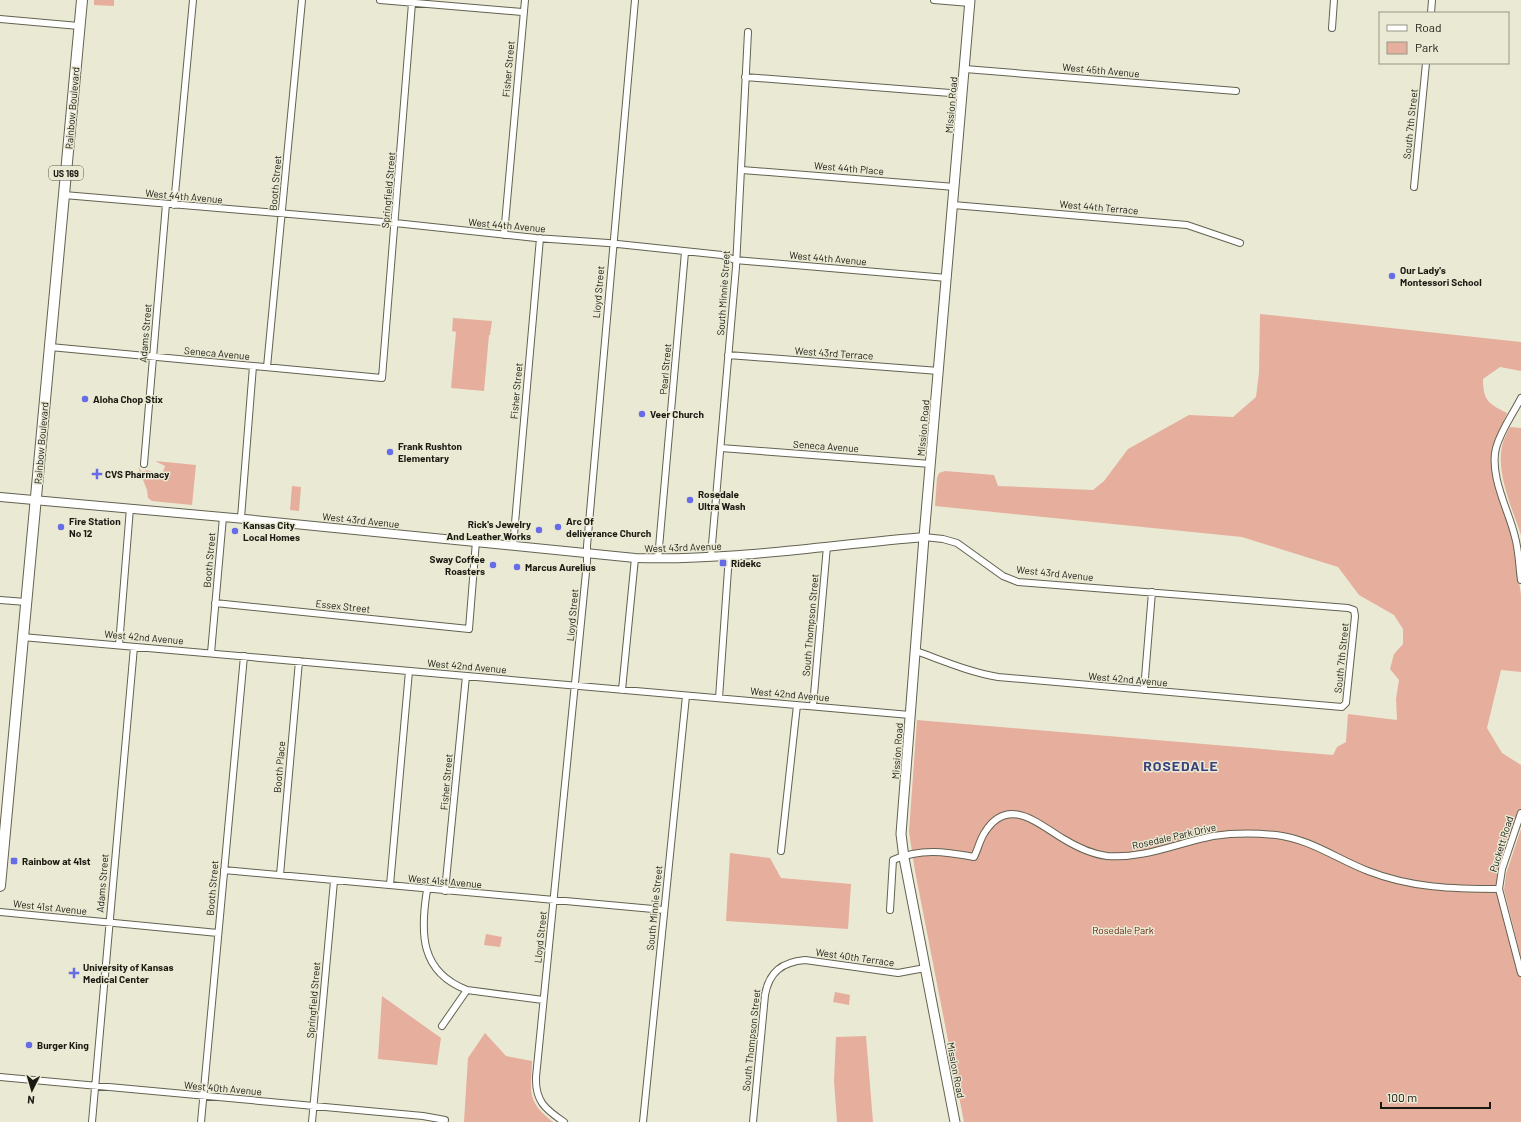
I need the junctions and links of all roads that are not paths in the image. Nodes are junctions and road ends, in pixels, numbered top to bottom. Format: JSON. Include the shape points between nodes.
{"nodes":[{"id":1,"x":82,"y":0,"type":"edge"},
{"id":2,"x":193,"y":0,"type":"edge"},
{"id":3,"x":302,"y":0,"type":"edge"},
{"id":4,"x":380,"y":0,"type":"edge"},
{"id":5,"x":525,"y":0,"type":"edge"},
{"id":6,"x":635,"y":0,"type":"edge"},
{"id":7,"x":934,"y":0,"type":"edge"},
{"id":8,"x":1334,"y":0,"type":"edge"},
{"id":9,"x":1432,"y":0,"type":"edge"},
{"id":10,"x":970,"y":2,"type":"edge"},
{"id":11,"x":412,"y":3,"type":"junction"},
{"id":12,"x":522,"y":12,"type":"junction"},
{"id":13,"x":1431,"y":12,"type":"edge"},
{"id":14,"x":0,"y":19,"type":"edge"},
{"id":15,"x":79,"y":26,"type":"junction"},
{"id":16,"x":1332,"y":28,"type":"dead end"},
{"id":17,"x":748,"y":32,"type":"dead end"},
{"id":18,"x":1426,"y":64,"type":"edge"},
{"id":19,"x":965,"y":69,"type":"junction"},
{"id":20,"x":745,"y":78,"type":"junction"},
{"id":21,"x":1236,"y":91,"type":"dead end"},
{"id":22,"x":963,"y":94,"type":"junction"},
{"id":23,"x":742,"y":170,"type":"junction"},
{"id":24,"x":1414,"y":186,"type":"dead end"},
{"id":25,"x":955,"y":187,"type":"junction"},
{"id":26,"x":64,"y":195,"type":"junction"},
{"id":27,"x":166,"y":204,"type":"junction"},
{"id":28,"x":174,"y":205,"type":"junction"},
{"id":29,"x":953,"y":205,"type":"junction"},
{"id":30,"x":282,"y":214,"type":"junction"},
{"id":31,"x":395,"y":223,"type":"junction"},
{"id":32,"x":504,"y":235,"type":"junction"},
{"id":33,"x":540,"y":238,"type":"junction"},
{"id":34,"x":612,"y":243,"type":"junction"},
{"id":35,"x":1240,"y":243,"type":"dead end"},
{"id":36,"x":685,"y":252,"type":"junction"},
{"id":37,"x":735,"y":260,"type":"junction"},
{"id":38,"x":947,"y":278,"type":"junction"},
{"id":39,"x":50,"y":347,"type":"junction"},
{"id":40,"x":728,"y":356,"type":"junction"},
{"id":41,"x":154,"y":357,"type":"junction"},
{"id":42,"x":253,"y":366,"type":"junction"},
{"id":43,"x":267,"y":367,"type":"junction"},
{"id":44,"x":939,"y":371,"type":"junction"},
{"id":45,"x":382,"y":378,"type":"joint"},
{"id":46,"x":1521,"y":398,"type":"edge"},
{"id":47,"x":721,"y":448,"type":"junction"},
{"id":48,"x":144,"y":464,"type":"dead end"},
{"id":49,"x":931,"y":464,"type":"junction"},
{"id":50,"x":0,"y":497,"type":"edge"},
{"id":51,"x":35,"y":500,"type":"junction"},
{"id":52,"x":130,"y":508,"type":"junction"},
{"id":53,"x":223,"y":517,"type":"junction"},
{"id":54,"x":241,"y":518,"type":"junction"},
{"id":55,"x":924,"y":537,"type":"junction"},
{"id":56,"x":476,"y":541,"type":"junction"},
{"id":57,"x":513,"y":546,"type":"junction"},
{"id":58,"x":827,"y":546,"type":"junction"},
{"id":59,"x":588,"y":554,"type":"junction"},
{"id":60,"x":729,"y":555,"type":"junction"},
{"id":61,"x":711,"y":556,"type":"junction"},
{"id":62,"x":635,"y":558,"type":"junction"},
{"id":63,"x":658,"y":559,"type":"junction"},
{"id":64,"x":1521,"y":580,"type":"edge"},
{"id":65,"x":1152,"y":592,"type":"junction"},
{"id":66,"x":0,"y":600,"type":"edge"},
{"id":67,"x":26,"y":602,"type":"junction"},
{"id":68,"x":215,"y":603,"type":"junction"},
{"id":69,"x":1354,"y":610,"type":"joint"},
{"id":70,"x":22,"y":637,"type":"junction"},
{"id":71,"x":118,"y":645,"type":"junction"},
{"id":72,"x":134,"y":647,"type":"junction"},
{"id":73,"x":916,"y":651,"type":"junction"},
{"id":74,"x":211,"y":653,"type":"junction"},
{"id":75,"x":244,"y":656,"type":"junction"},
{"id":76,"x":299,"y":661,"type":"junction"},
{"id":77,"x":409,"y":670,"type":"junction"},
{"id":78,"x":466,"y":676,"type":"junction"},
{"id":79,"x":575,"y":686,"type":"junction"},
{"id":80,"x":622,"y":690,"type":"junction"},
{"id":81,"x":1144,"y":690,"type":"junction"},
{"id":82,"x":686,"y":696,"type":"junction"},
{"id":83,"x":719,"y":698,"type":"junction"},
{"id":84,"x":797,"y":705,"type":"junction"},
{"id":85,"x":813,"y":706,"type":"junction"},
{"id":86,"x":1342,"y":707,"type":"joint"},
{"id":87,"x":910,"y":716,"type":"junction"},
{"id":88,"x":1521,"y":813,"type":"edge"},
{"id":89,"x":781,"y":851,"type":"dead end"},
{"id":90,"x":904,"y":858,"type":"junction"},
{"id":91,"x":224,"y":870,"type":"junction"},
{"id":92,"x":280,"y":875,"type":"junction"},
{"id":93,"x":334,"y":881,"type":"junction"},
{"id":94,"x":390,"y":885,"type":"junction"},
{"id":95,"x":0,"y":886,"type":"edge"},
{"id":96,"x":1499,"y":889,"type":"junction"},
{"id":97,"x":427,"y":890,"type":"junction"},
{"id":98,"x":445,"y":891,"type":"junction"},
{"id":99,"x":554,"y":900,"type":"junction"},
{"id":100,"x":664,"y":910,"type":"junction"},
{"id":101,"x":890,"y":910,"type":"dead end"},
{"id":102,"x":0,"y":912,"type":"edge"},
{"id":103,"x":109,"y":923,"type":"junction"},
{"id":104,"x":218,"y":933,"type":"junction"},
{"id":105,"x":783,"y":967,"type":"joint"},
{"id":106,"x":925,"y":968,"type":"junction"},
{"id":107,"x":1521,"y":973,"type":"edge"},
{"id":108,"x":468,"y":990,"type":"junction"},
{"id":109,"x":543,"y":1000,"type":"junction"},
{"id":110,"x":442,"y":1026,"type":"dead end"},
{"id":111,"x":0,"y":1078,"type":"edge"},
{"id":112,"x":95,"y":1086,"type":"junction"},
{"id":113,"x":203,"y":1096,"type":"junction"},
{"id":114,"x":313,"y":1106,"type":"junction"},
{"id":115,"x":422,"y":1119,"type":"edge"},
{"id":116,"x":445,"y":1120,"type":"dead end"},
{"id":117,"x":92,"y":1122,"type":"edge"},
{"id":118,"x":201,"y":1122,"type":"edge"},
{"id":119,"x":312,"y":1122,"type":"edge"},
{"id":120,"x":564,"y":1122,"type":"edge"},
{"id":121,"x":643,"y":1122,"type":"edge"},
{"id":122,"x":753,"y":1122,"type":"edge"},
{"id":123,"x":955,"y":1122,"type":"edge"}],
"edges":[{"from":1,"to":15,"type":"main road","name":"Rainbow Boulevard","number":"US 169"},
{"from":2,"to":28,"type":"street"},
{"from":3,"to":30,"type":"street","name":"Booth Street"},
{"from":4,"to":11,"type":"street"},
{"from":5,"to":12,"type":"street","name":"Fisher Street"},
{"from":6,"to":34,"type":"street","name":"Lloyd Street"},
{"from":7,"to":10,"type":"street"},
{"from":8,"to":16,"type":"street"},
{"from":9,"to":13,"type":"street"},
{"from":10,"to":19,"type":"main road","name":"Mission Road"},
{"from":11,"to":12,"type":"street"},
{"from":11,"to":31,"type":"street","name":"Springfield Street"},
{"from":12,"to":32,"type":"street","name":"Fisher Street"},
{"from":14,"to":15,"type":"street"},
{"from":15,"to":26,"type":"main road","name":"Rainbow Boulevard","number":"US 169"},
{"from":17,"to":20,"type":"street","name":"South Minnie Street"},
{"from":18,"to":24,"type":"street","name":"South 7th Street"},
{"from":19,"to":21,"type":"street","name":"West 45th Avenue"},
{"from":19,"to":22,"type":"main road","name":"Mission Road"},
{"from":20,"to":22,"type":"street"},
{"from":20,"to":23,"type":"street","name":"South Minnie Street"},
{"from":22,"to":25,"type":"main road","name":"Mission Road"},
{"from":23,"to":25,"type":"street","name":"West 44th Place"},
{"from":23,"to":37,"type":"street","name":"South Minnie Street"},
{"from":25,"to":29,"type":"main road","name":"Mission Road"},
{"from":26,"to":27,"type":"street","name":"West 44th Avenue"},
{"from":26,"to":39,"type":"main road","name":"Rainbow Boulevard","number":"US 169"},
{"from":27,"to":28,"type":"street","name":"West 44th Avenue"},
{"from":27,"to":41,"type":"street","name":"Adams Street"},
{"from":28,"to":30,"type":"street","name":"West 44th Avenue"},
{"from":29,"to":35,"type":"street","name":"West 44th Terrace","via":[[1187,226]]},
{"from":29,"to":38,"type":"main road","name":"Mission Road"},
{"from":30,"to":31,"type":"street","name":"West 44th Avenue"},
{"from":30,"to":43,"type":"street","name":"Booth Street"},
{"from":31,"to":32,"type":"street","name":"West 44th Avenue"},
{"from":31,"to":45,"type":"street","name":"Springfield Street"},
{"from":32,"to":33,"type":"street","name":"West 44th Avenue"},
{"from":33,"to":34,"type":"street","name":"West 44th Avenue"},
{"from":33,"to":57,"type":"street","name":"Fisher Street"},
{"from":34,"to":36,"type":"street","name":"West 44th Avenue"},
{"from":34,"to":59,"type":"street","name":"Lloyd Street","via":[[587,538]]},
{"from":36,"to":37,"type":"street","name":"West 44th Avenue","via":[[722,255]]},
{"from":36,"to":63,"type":"street","name":"Pearl Street"},
{"from":37,"to":38,"type":"street","name":"West 44th Avenue"},
{"from":37,"to":40,"type":"street","name":"South Minnie Street"},
{"from":38,"to":44,"type":"main road","name":"Mission Road"},
{"from":39,"to":41,"type":"street","name":"Seneca Avenue"},
{"from":39,"to":51,"type":"main road","name":"Rainbow Boulevard","number":"US 169"},
{"from":40,"to":44,"type":"street","name":"West 43rd Terrace"},
{"from":40,"to":47,"type":"street","name":"South Minnie Street"},
{"from":41,"to":42,"type":"street","name":"Seneca Avenue"},
{"from":41,"to":48,"type":"street","name":"Adams Street"},
{"from":42,"to":43,"type":"street","name":"Seneca Avenue"},
{"from":42,"to":54,"type":"street"},
{"from":43,"to":45,"type":"street","name":"Seneca Avenue"},
{"from":44,"to":49,"type":"main road","name":"Mission Road"},
{"from":46,"to":64,"type":"street","via":[[1500,434],[1496,449],[1496,468],[1501,494],[1516,538]]},
{"from":47,"to":49,"type":"street","name":"Seneca Avenue"},
{"from":47,"to":61,"type":"street","name":"South Minnie Street"},
{"from":49,"to":55,"type":"main road","name":"Mission Road"},
{"from":50,"to":51,"type":"street","name":"West 43rd Avenue"},
{"from":51,"to":52,"type":"street","name":"West 43rd Avenue"},
{"from":51,"to":67,"type":"main road","name":"Rainbow Boulevard","number":"US 169"},
{"from":52,"to":53,"type":"street","name":"West 43rd Avenue"},
{"from":52,"to":71,"type":"street"},
{"from":53,"to":54,"type":"street","name":"West 43rd Avenue"},
{"from":53,"to":68,"type":"street","name":"Booth Street"},
{"from":54,"to":56,"type":"street","name":"West 43rd Avenue"},
{"from":55,"to":58,"type":"street","name":"West 43rd Avenue"},
{"from":55,"to":65,"type":"street","name":"West 43rd Avenue","via":[[957,543],[1003,576],[1018,582]]},
{"from":55,"to":73,"type":"main road","name":"Mission Road"},
{"from":56,"to":57,"type":"street","name":"West 43rd Avenue"},
{"from":56,"to":68,"type":"street","name":"Essex Street","via":[[469,629]]},
{"from":57,"to":59,"type":"street","name":"West 43rd Avenue"},
{"from":58,"to":60,"type":"street","name":"West 43rd Avenue"},
{"from":58,"to":85,"type":"street","name":"South Thompson Street"},
{"from":59,"to":62,"type":"street","name":"West 43rd Avenue"},
{"from":59,"to":79,"type":"street","name":"Lloyd Street"},
{"from":60,"to":61,"type":"street","name":"West 43rd Avenue"},
{"from":60,"to":83,"type":"street"},
{"from":61,"to":63,"type":"street","name":"West 43rd Avenue"},
{"from":62,"to":63,"type":"street","name":"West 43rd Avenue"},
{"from":62,"to":80,"type":"street"},
{"from":65,"to":69,"type":"street","name":"West 43rd Avenue"},
{"from":65,"to":81,"type":"street"},
{"from":66,"to":67,"type":"street"},
{"from":67,"to":70,"type":"main road","name":"Rainbow Boulevard","number":"US 169"},
{"from":68,"to":74,"type":"street","name":"Booth Street"},
{"from":69,"to":86,"type":"street","name":"South 7th Street","via":[[1346,703]]},
{"from":70,"to":71,"type":"street","name":"West 42nd Avenue"},
{"from":70,"to":95,"type":"main road","name":"Rainbow Boulevard","number":"US 169"},
{"from":71,"to":72,"type":"street","name":"West 42nd Avenue"},
{"from":72,"to":74,"type":"street","name":"West 42nd Avenue"},
{"from":72,"to":103,"type":"street","name":"Adams Street"},
{"from":73,"to":81,"type":"street","name":"West 42nd Avenue","via":[[974,673]]},
{"from":73,"to":87,"type":"main road","name":"Mission Road"},
{"from":74,"to":75,"type":"street","name":"West 42nd Avenue"},
{"from":75,"to":76,"type":"street","name":"West 42nd Avenue"},
{"from":75,"to":91,"type":"street","name":"Booth Street"},
{"from":76,"to":77,"type":"street","name":"West 42nd Avenue"},
{"from":76,"to":92,"type":"street","name":"Booth Place"},
{"from":77,"to":78,"type":"street","name":"West 42nd Avenue"},
{"from":77,"to":94,"type":"street"},
{"from":78,"to":79,"type":"street","name":"West 42nd Avenue"},
{"from":78,"to":98,"type":"street","name":"Fisher Street"},
{"from":79,"to":80,"type":"street","name":"West 42nd Avenue"},
{"from":79,"to":99,"type":"street","name":"Lloyd Street"},
{"from":80,"to":82,"type":"street","name":"West 42nd Avenue"},
{"from":81,"to":86,"type":"street","name":"West 42nd Avenue"},
{"from":82,"to":83,"type":"street","name":"West 42nd Avenue"},
{"from":82,"to":100,"type":"street","name":"South Minnie Street"},
{"from":83,"to":84,"type":"street","name":"West 42nd Avenue"},
{"from":84,"to":85,"type":"street","name":"West 42nd Avenue"},
{"from":84,"to":89,"type":"street"},
{"from":85,"to":87,"type":"street","name":"West 42nd Avenue"},
{"from":87,"to":90,"type":"main road","name":"Mission Road","via":[[901,834]]},
{"from":88,"to":96,"type":"street","name":"Puckett Road","via":[[1502,869]]},
{"from":90,"to":96,"type":"street","name":"Rosedale Park Drive","via":[[915,852],[924,851],[974,857],[985,832],[995,819],[1022,814],[1036,820],[1062,838],[1105,856],[1129,856],[1166,850],[1213,836],[1253,833],[1278,835],[1300,840],[1368,871],[1415,885],[1453,889]]},
{"from":90,"to":101,"type":"street","via":[[892,863]]},
{"from":90,"to":106,"type":"main road","name":"Mission Road"},
{"from":91,"to":92,"type":"street","name":"West 41st Avenue"},
{"from":91,"to":104,"type":"street","name":"Booth Street"},
{"from":92,"to":93,"type":"street","name":"West 41st Avenue"},
{"from":93,"to":94,"type":"street","name":"West 41st Avenue"},
{"from":93,"to":114,"type":"street","name":"Springfield Street"},
{"from":94,"to":97,"type":"street","name":"West 41st Avenue"},
{"from":96,"to":107,"type":"street","name":"Puckett Road"},
{"from":97,"to":98,"type":"street","name":"West 41st Avenue"},
{"from":97,"to":108,"type":"street","via":[[422,930],[430,958],[448,980]]},
{"from":98,"to":99,"type":"street","name":"West 41st Avenue"},
{"from":99,"to":100,"type":"street","name":"West 41st Avenue"},
{"from":99,"to":109,"type":"street","name":"Lloyd Street"},
{"from":100,"to":121,"type":"street","name":"South Minnie Street"},
{"from":102,"to":103,"type":"street","name":"West 41st Avenue"},
{"from":103,"to":104,"type":"street","name":"West 41st Avenue"},
{"from":103,"to":112,"type":"street","name":"Adams Street"},
{"from":104,"to":113,"type":"street","name":"Booth Street"},
{"from":105,"to":106,"type":"street","name":"West 40th Terrace","via":[[792,961],[805,960],[898,973]]},
{"from":105,"to":122,"type":"street","name":"South Thompson Street","via":[[774,973],[765,995]]},
{"from":106,"to":123,"type":"main road","name":"Mission Road"},
{"from":108,"to":109,"type":"street"},
{"from":108,"to":110,"type":"street"},
{"from":109,"to":120,"type":"street","name":"Lloyd Street","via":[[536,1086],[540,1100]]},
{"from":111,"to":112,"type":"street","name":"West 40th Avenue"},
{"from":112,"to":113,"type":"street","name":"West 40th Avenue"},
{"from":112,"to":117,"type":"street","name":"Adams Street"},
{"from":113,"to":114,"type":"street","name":"West 40th Avenue"},
{"from":113,"to":118,"type":"street","name":"Booth Street"},
{"from":114,"to":115,"type":"street","name":"West 40th Avenue"},
{"from":114,"to":119,"type":"street","name":"Springfield Street"},
{"from":115,"to":116,"type":"street","name":"West 40th Avenue"}]}
